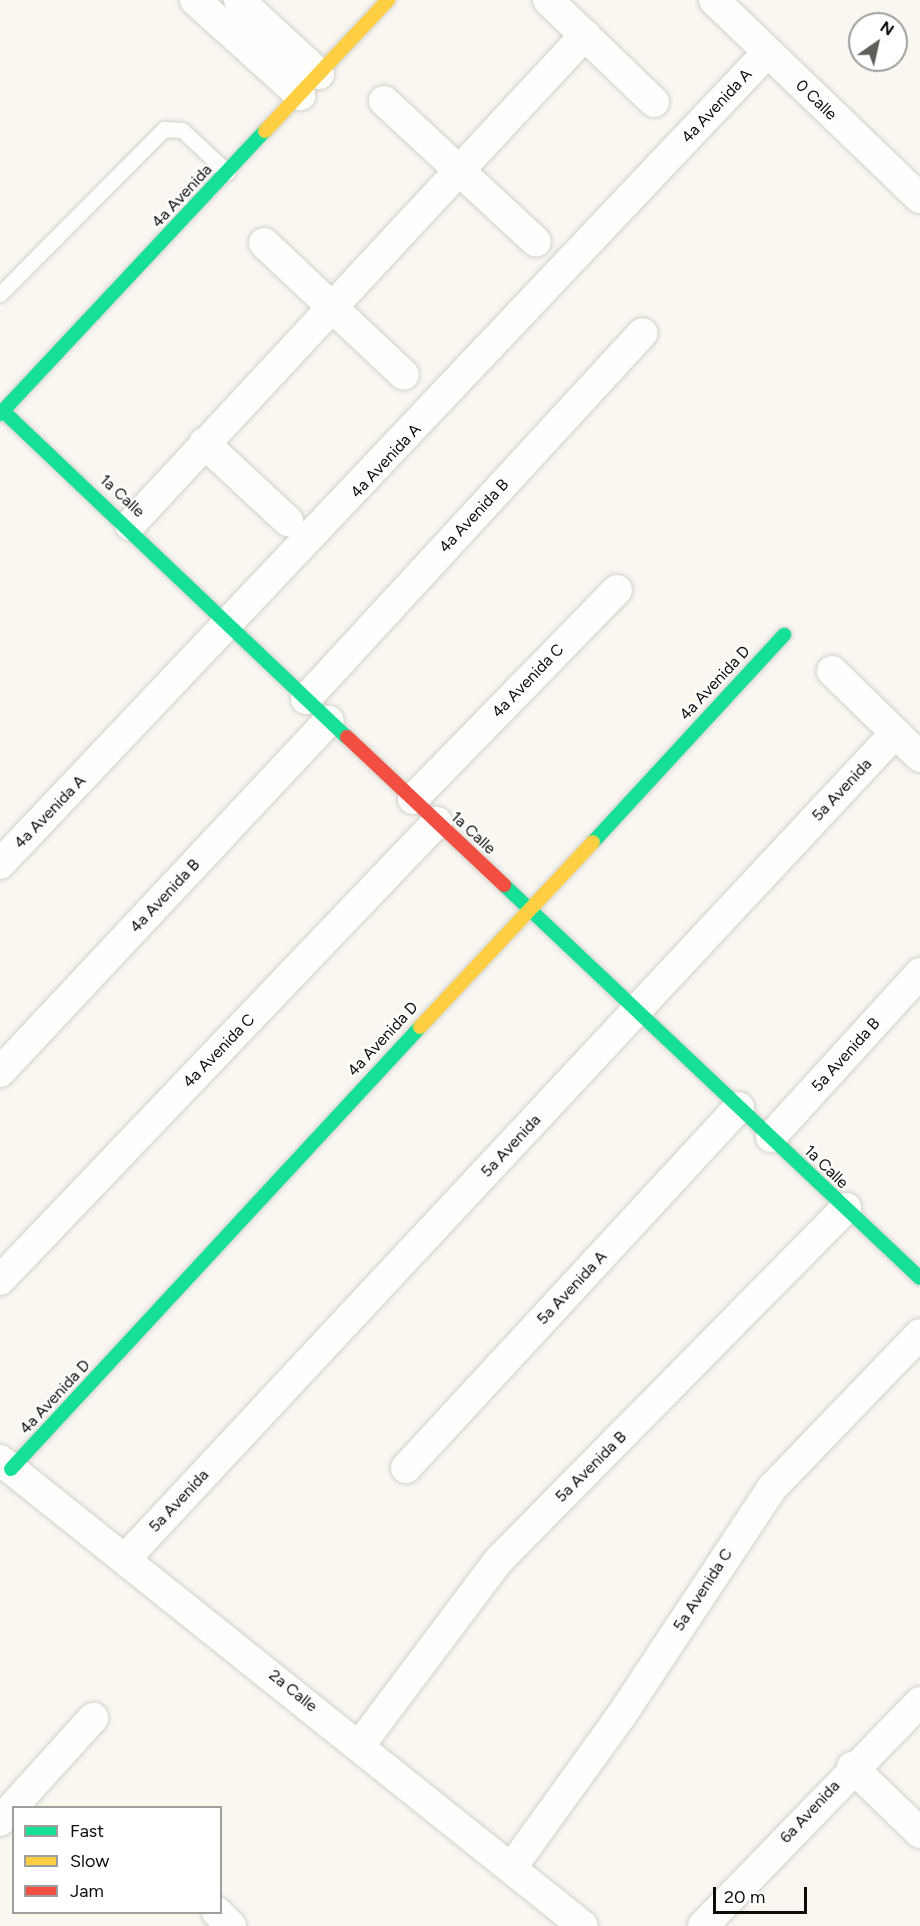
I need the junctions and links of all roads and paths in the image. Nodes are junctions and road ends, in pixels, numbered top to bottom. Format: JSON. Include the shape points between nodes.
{"nodes":[{"id":1,"x":195,"y":0,"type":"edge"},
{"id":2,"x":239,"y":0,"type":"edge"},
{"id":3,"x":388,"y":0,"type":"edge"},
{"id":4,"x":548,"y":0,"type":"edge"},
{"id":5,"x":714,"y":0,"type":"edge"},
{"id":6,"x":585,"y":35,"type":"junction"},
{"id":7,"x":767,"y":53,"type":"junction"},
{"id":8,"x":310,"y":84,"type":"junction"},
{"id":9,"x":384,"y":101,"type":"dead end"},
{"id":10,"x":654,"y":102,"type":"dead end"},
{"id":11,"x":458,"y":170,"type":"junction"},
{"id":12,"x":227,"y":172,"type":"junction"},
{"id":13,"x":920,"y":198,"type":"edge"},
{"id":14,"x":536,"y":242,"type":"dead end"},
{"id":15,"x":264,"y":243,"type":"dead end"},
{"id":16,"x":0,"y":294,"type":"edge"},
{"id":17,"x":331,"y":307,"type":"junction"},
{"id":18,"x":642,"y":333,"type":"dead end"},
{"id":19,"x":404,"y":375,"type":"dead end"},
{"id":20,"x":1,"y":411,"type":"edge"},
{"id":21,"x":204,"y":443,"type":"junction"},
{"id":22,"x":288,"y":521,"type":"dead end"},
{"id":23,"x":130,"y":525,"type":"junction"},
{"id":24,"x":617,"y":590,"type":"dead end"},
{"id":25,"x":231,"y":626,"type":"junction"},
{"id":26,"x":784,"y":635,"type":"dead end"},
{"id":27,"x":832,"y":670,"type":"dead end"},
{"id":28,"x":306,"y":699,"type":"junction"},
{"id":29,"x":329,"y":721,"type":"junction"},
{"id":30,"x":895,"y":733,"type":"junction"},
{"id":31,"x":920,"y":757,"type":"edge"},
{"id":32,"x":413,"y":799,"type":"junction"},
{"id":33,"x":437,"y":822,"type":"junction"},
{"id":34,"x":0,"y":864,"type":"edge"},
{"id":35,"x":527,"y":906,"type":"junction"},
{"id":36,"x":920,"y":973,"type":"edge"},
{"id":37,"x":637,"y":1011,"type":"junction"},
{"id":38,"x":0,"y":1071,"type":"edge"},
{"id":39,"x":739,"y":1107,"type":"junction"},
{"id":40,"x":771,"y":1137,"type":"junction"},
{"id":41,"x":846,"y":1208,"type":"junction"},
{"id":42,"x":917,"y":1271,"type":"edge"},
{"id":43,"x":0,"y":1280,"type":"edge"},
{"id":44,"x":920,"y":1334,"type":"edge"},
{"id":45,"x":6,"y":1464,"type":"edge"},
{"id":46,"x":406,"y":1468,"type":"dead end"},
{"id":47,"x":126,"y":1558,"type":"junction"},
{"id":48,"x":920,"y":1702,"type":"edge"},
{"id":49,"x":93,"y":1718,"type":"dead end"},
{"id":50,"x":360,"y":1745,"type":"junction"},
{"id":51,"x":852,"y":1767,"type":"junction"},
{"id":52,"x":14,"y":1806,"type":"edge"},
{"id":53,"x":12,"y":1808,"type":"edge"},
{"id":54,"x":0,"y":1821,"type":"edge"},
{"id":55,"x":920,"y":1833,"type":"edge"},
{"id":56,"x":512,"y":1867,"type":"junction"},
{"id":57,"x":219,"y":1914,"type":"edge"},
{"id":58,"x":231,"y":1926,"type":"edge"},
{"id":59,"x":583,"y":1926,"type":"edge"},
{"id":60,"x":703,"y":1926,"type":"edge"}],
"edges":[{"from":1,"to":8,"type":"street"},
{"from":2,"to":8,"type":"street"},
{"from":3,"to":8,"type":"street","name":"4a Avenida"},
{"from":4,"to":6,"type":"street"},
{"from":5,"to":7,"type":"street","name":"0 Calle"},
{"from":6,"to":10,"type":"street"},
{"from":6,"to":11,"type":"street"},
{"from":7,"to":13,"type":"street","name":"0 Calle"},
{"from":7,"to":25,"type":"street","name":"4a Avenida A"},
{"from":8,"to":12,"type":"street","name":"4a Avenida"},
{"from":9,"to":11,"type":"street"},
{"from":11,"to":14,"type":"street"},
{"from":11,"to":17,"type":"street"},
{"from":12,"to":16,"type":"lane","via":[[182,130],[164,129]]},
{"from":12,"to":20,"type":"street","name":"4a Avenida"},
{"from":15,"to":17,"type":"street"},
{"from":17,"to":19,"type":"street"},
{"from":17,"to":21,"type":"street"},
{"from":18,"to":28,"type":"street","name":"4a Avenida B"},
{"from":20,"to":23,"type":"street","name":"1a Calle"},
{"from":21,"to":22,"type":"street"},
{"from":21,"to":23,"type":"street"},
{"from":23,"to":25,"type":"street","name":"1a Calle"},
{"from":24,"to":32,"type":"street","name":"4a Avenida C"},
{"from":25,"to":28,"type":"street","name":"1a Calle"},
{"from":25,"to":34,"type":"street","name":"4a Avenida A"},
{"from":26,"to":35,"type":"street","name":"4a Avenida D"},
{"from":27,"to":30,"type":"street"},
{"from":28,"to":29,"type":"street","name":"1a Calle"},
{"from":29,"to":32,"type":"street","name":"1a Calle"},
{"from":29,"to":38,"type":"street","name":"4a Avenida B"},
{"from":30,"to":31,"type":"street"},
{"from":30,"to":37,"type":"street","name":"5a Avenida"},
{"from":32,"to":33,"type":"street","name":"1a Calle"},
{"from":33,"to":35,"type":"street","name":"1a Calle"},
{"from":33,"to":43,"type":"street","name":"4a Avenida C"},
{"from":35,"to":37,"type":"street","name":"1a Calle"},
{"from":35,"to":45,"type":"street","name":"4a Avenida D"},
{"from":36,"to":40,"type":"street","name":"5a Avenida B"},
{"from":37,"to":39,"type":"street","name":"1a Calle"},
{"from":37,"to":47,"type":"street","name":"5a Avenida"},
{"from":39,"to":40,"type":"street","name":"1a Calle"},
{"from":39,"to":46,"type":"street","name":"5a Avenida A"},
{"from":40,"to":41,"type":"street","name":"1a Calle"},
{"from":41,"to":42,"type":"street","name":"1a Calle"},
{"from":41,"to":50,"type":"street","name":"5a Avenida B","via":[[498,1561]]},
{"from":44,"to":56,"type":"street","name":"5a Avenida C","via":[[771,1489],[621,1716]]},
{"from":45,"to":47,"type":"street","name":"2a Calle"},
{"from":47,"to":50,"type":"street","name":"2a Calle"},
{"from":48,"to":51,"type":"street","name":"6a Avenida"},
{"from":49,"to":52,"type":"street"},
{"from":50,"to":56,"type":"street","name":"2a Calle"},
{"from":51,"to":55,"type":"street"},
{"from":51,"to":60,"type":"street","name":"6a Avenida"},
{"from":53,"to":54,"type":"street"},
{"from":56,"to":59,"type":"street","name":"2a Calle"},
{"from":57,"to":58,"type":"street"}]}
